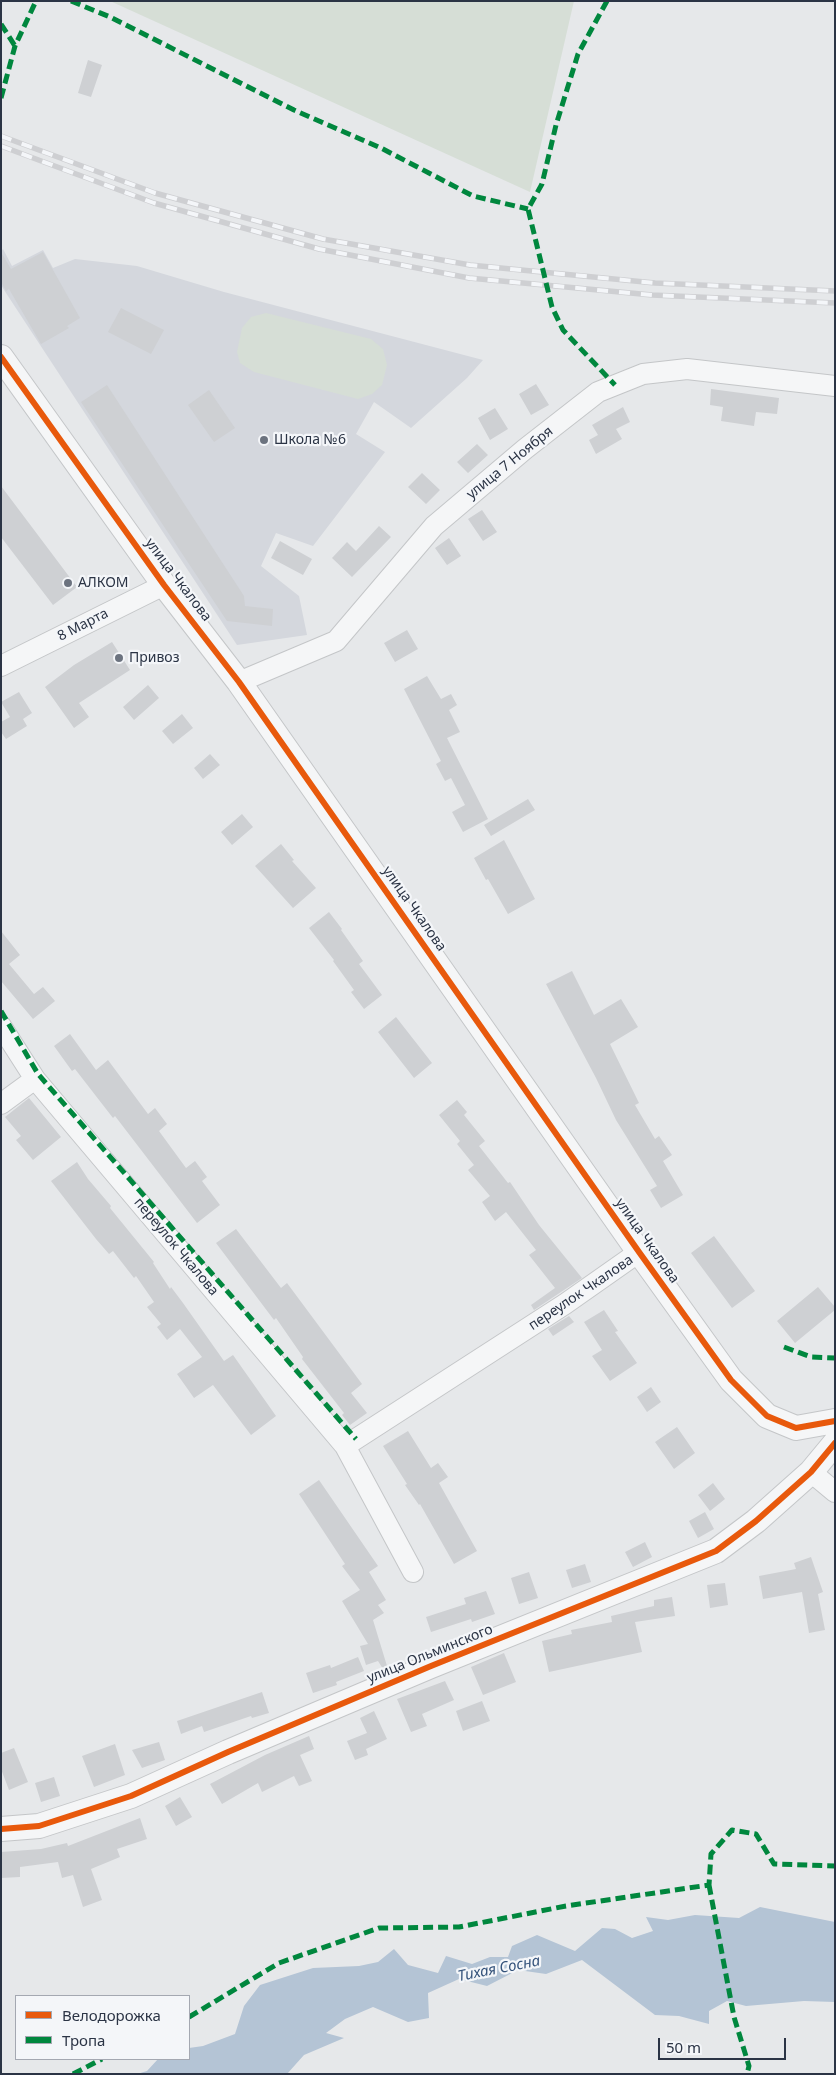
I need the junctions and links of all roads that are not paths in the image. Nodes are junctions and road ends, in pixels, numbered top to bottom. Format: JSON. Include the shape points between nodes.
{"nodes":[{"id":1,"x":1,"y":358,"type":"edge"},
{"id":2,"x":835,"y":386,"type":"edge"},
{"id":3,"x":164,"y":585,"type":"junction"},
{"id":4,"x":1,"y":666,"type":"edge"},
{"id":5,"x":239,"y":682,"type":"junction"},
{"id":6,"x":1,"y":1026,"type":"edge"},
{"id":7,"x":34,"y":1079,"type":"junction"},
{"id":8,"x":1,"y":1104,"type":"edge"},
{"id":9,"x":639,"y":1252,"type":"junction"},
{"id":10,"x":835,"y":1421,"type":"edge"},
{"id":11,"x":835,"y":1443,"type":"edge"},
{"id":12,"x":345,"y":1446,"type":"junction"},
{"id":13,"x":811,"y":1472,"type":"junction"},
{"id":14,"x":835,"y":1492,"type":"edge"},
{"id":15,"x":413,"y":1572,"type":"dead end"},
{"id":16,"x":1,"y":1829,"type":"edge"}],
"edges":[{"from":1,"to":3,"type":"street","name":"улица Чкалова"},
{"from":2,"to":5,"type":"street","name":"улица 7 Ноября","via":[[687,369],[643,374],[598,392],[434,526],[336,641]]},
{"from":3,"to":4,"type":"street","name":"8 Марта"},
{"from":3,"to":5,"type":"street","name":"улица Чкалова"},
{"from":5,"to":9,"type":"street","name":"улица Чкалова"},
{"from":6,"to":7,"type":"street","name":"переулок Чкалова"},
{"from":7,"to":8,"type":"street"},
{"from":7,"to":12,"type":"street","name":"переулок Чкалова"},
{"from":9,"to":10,"type":"street","name":"улица Чкалова","via":[[732,1380],[767,1416],[796,1428]]},
{"from":9,"to":12,"type":"street","name":"переулок Чкалова","via":[[565,1304]]},
{"from":11,"to":13,"type":"street","name":"улица Ольминского"},
{"from":12,"to":15,"type":"street","name":"переулок Чкалова"},
{"from":13,"to":14,"type":"street"},
{"from":13,"to":16,"type":"street","name":"улица Ольминского","via":[[756,1521],[716,1551],[422,1670],[131,1796],[39,1826]]}]}
